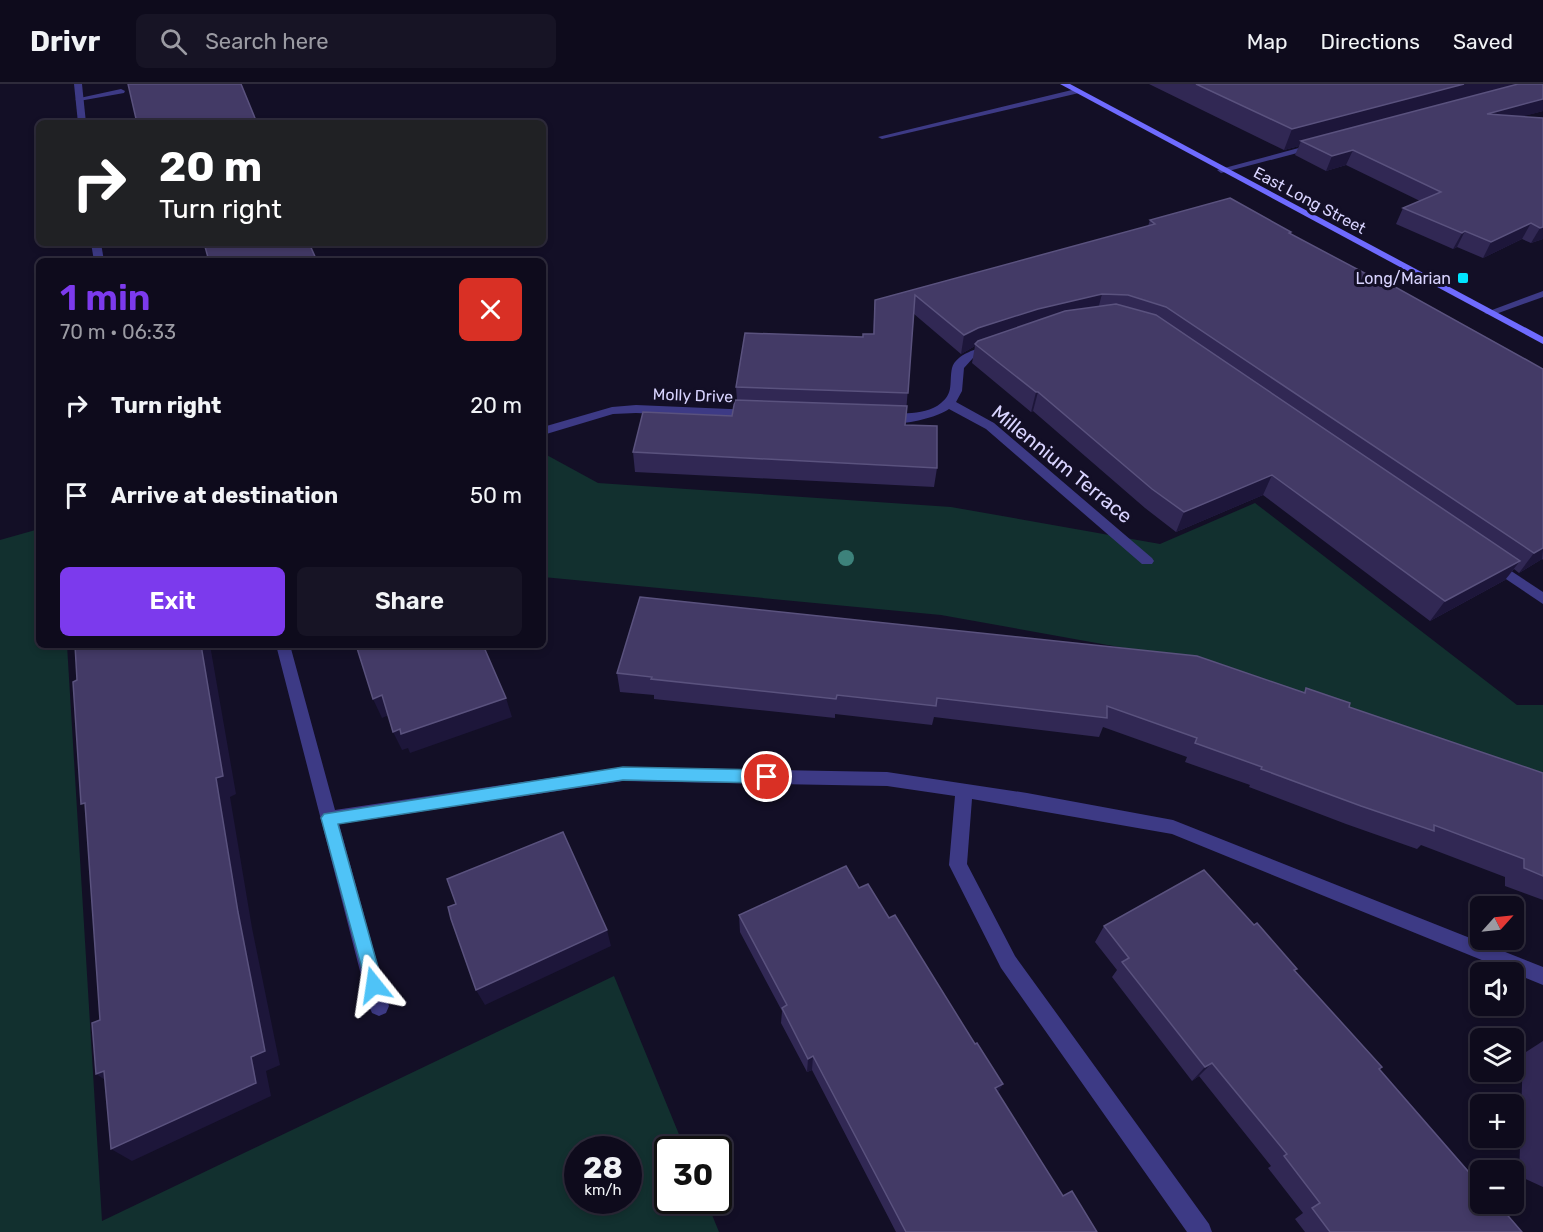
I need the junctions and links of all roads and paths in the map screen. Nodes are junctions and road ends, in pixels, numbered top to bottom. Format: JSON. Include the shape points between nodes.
{"nodes":[{"id":1,"x":78,"y":84,"type":"edge"},
{"id":2,"x":1064,"y":84,"type":"edge"},
{"id":3,"x":1076,"y":91,"type":"junction"},
{"id":4,"x":121,"y":92,"type":"dead end"},
{"id":5,"x":79,"y":99,"type":"junction"},
{"id":6,"x":82,"y":120,"type":"edge"},
{"id":7,"x":882,"y":137,"type":"dead end"},
{"id":8,"x":1323,"y":143,"type":"edge"},
{"id":9,"x":1221,"y":170,"type":"junction"},
{"id":10,"x":1543,"y":294,"type":"edge"},
{"id":11,"x":1489,"y":313,"type":"junction"},
{"id":12,"x":1543,"y":341,"type":"edge"},
{"id":13,"x":1002,"y":345,"type":"edge"},
{"id":14,"x":948,"y":404,"type":"junction"},
{"id":15,"x":765,"y":414,"type":"edge"},
{"id":16,"x":870,"y":418,"type":"edge"},
{"id":17,"x":546,"y":430,"type":"edge"},
{"id":18,"x":1485,"y":558,"type":"edge"},
{"id":19,"x":1147,"y":561,"type":"dead end"},
{"id":20,"x":1543,"y":599,"type":"edge"},
{"id":21,"x":284,"y":648,"type":"edge"},
{"id":22,"x":964,"y":791,"type":"junction"},
{"id":23,"x":329,"y":818,"type":"junction"},
{"id":24,"x":1543,"y":976,"type":"edge"},
{"id":25,"x":379,"y":1006,"type":"dead end"},
{"id":26,"x":1201,"y":1232,"type":"edge"}],
"edges":[{"from":1,"to":5,"type":"street"},
{"from":2,"to":3,"type":"street","name":"East Long Street"},
{"from":3,"to":7,"type":"street"},
{"from":3,"to":9,"type":"street","name":"East Long Street"},
{"from":4,"to":5,"type":"street"},
{"from":5,"to":6,"type":"street"},
{"from":8,"to":9,"type":"street"},
{"from":9,"to":11,"type":"street","name":"East Long Street"},
{"from":10,"to":11,"type":"street"},
{"from":11,"to":12,"type":"street","name":"East Long Street"},
{"from":13,"to":14,"type":"street","via":[[969,356],[958,367],[956,391]]},
{"from":14,"to":16,"type":"street","via":[[927,415],[905,419]]},
{"from":14,"to":19,"type":"street","name":"Millennium Terrace","via":[[990,426]]},
{"from":15,"to":17,"type":"street","name":"Molly Drive","via":[[612,411]]},
{"from":18,"to":20,"type":"street"},
{"from":21,"to":23,"type":"street"},
{"from":22,"to":23,"type":"street","via":[[886,779],[623,774]]},
{"from":22,"to":24,"type":"street","via":[[1173,827]]},
{"from":22,"to":26,"type":"street","via":[[958,865],[1008,962]]},
{"from":23,"to":25,"type":"street"}]}
